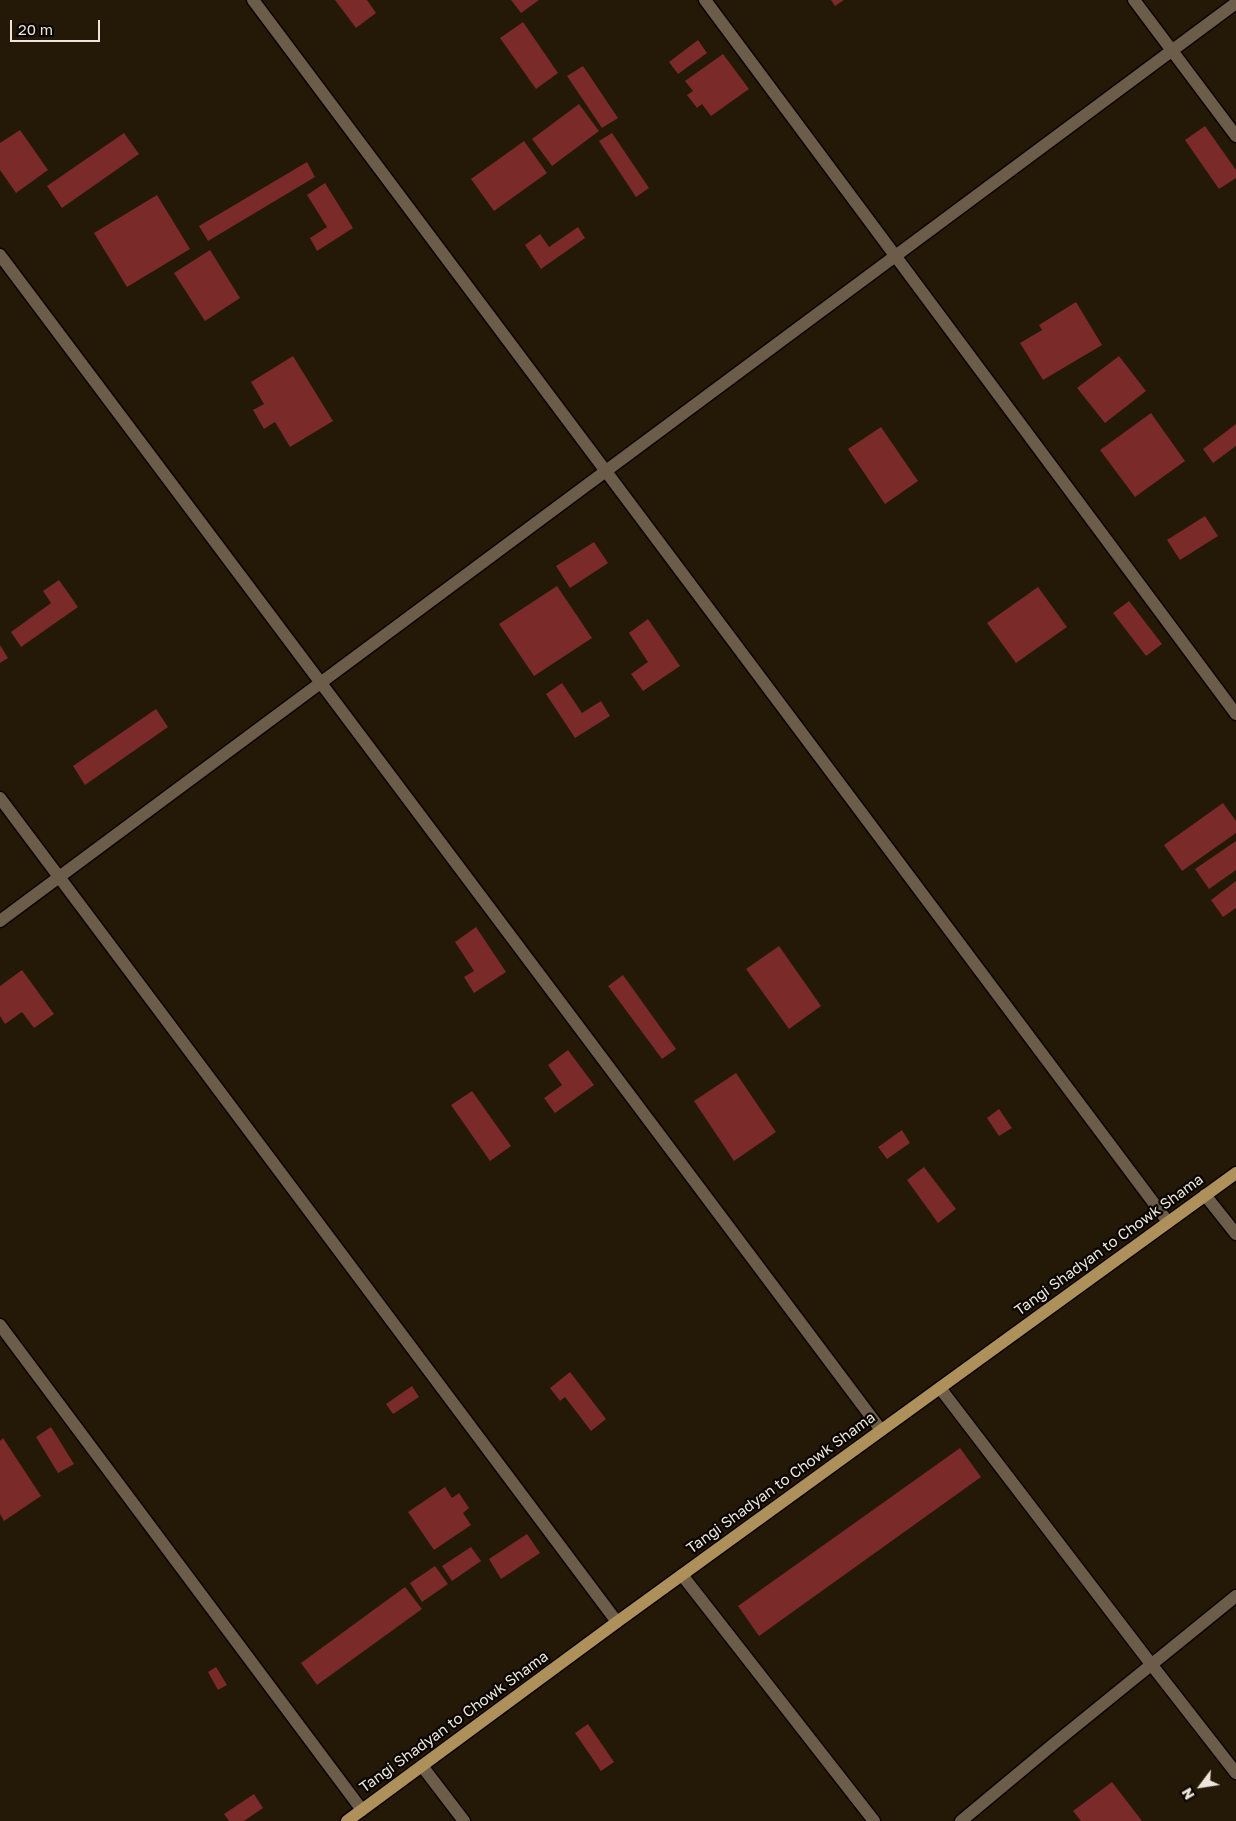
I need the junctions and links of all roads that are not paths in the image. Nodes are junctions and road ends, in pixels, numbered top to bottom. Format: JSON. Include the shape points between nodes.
{"nodes":[{"id":1,"x":253,"y":0,"type":"edge"},
{"id":2,"x":705,"y":0,"type":"edge"},
{"id":3,"x":1134,"y":0,"type":"edge"},
{"id":4,"x":1236,"y":3,"type":"edge"},
{"id":5,"x":1172,"y":51,"type":"junction"},
{"id":6,"x":1236,"y":136,"type":"edge"},
{"id":7,"x":0,"y":255,"type":"edge"},
{"id":8,"x":896,"y":256,"type":"junction"},
{"id":9,"x":606,"y":471,"type":"junction"},
{"id":10,"x":321,"y":683,"type":"junction"},
{"id":11,"x":1236,"y":714,"type":"edge"},
{"id":12,"x":0,"y":798,"type":"edge"},
{"id":13,"x":59,"y":877,"type":"junction"},
{"id":14,"x":0,"y":921,"type":"edge"},
{"id":15,"x":1236,"y":1173,"type":"edge"},
{"id":16,"x":1205,"y":1195,"type":"junction"},
{"id":17,"x":1168,"y":1222,"type":"junction"},
{"id":18,"x":1236,"y":1234,"type":"edge"},
{"id":19,"x":0,"y":1324,"type":"edge"},
{"id":20,"x":940,"y":1388,"type":"junction"},
{"id":21,"x":881,"y":1430,"type":"junction"},
{"id":22,"x":682,"y":1575,"type":"junction"},
{"id":23,"x":1236,"y":1596,"type":"edge"},
{"id":24,"x":617,"y":1622,"type":"junction"},
{"id":25,"x":1151,"y":1664,"type":"junction"},
{"id":26,"x":422,"y":1766,"type":"junction"},
{"id":27,"x":1236,"y":1773,"type":"edge"},
{"id":28,"x":362,"y":1810,"type":"junction"},
{"id":29,"x":347,"y":1821,"type":"edge"},
{"id":30,"x":464,"y":1821,"type":"edge"},
{"id":31,"x":874,"y":1821,"type":"edge"},
{"id":32,"x":961,"y":1821,"type":"edge"}],
"edges":[{"from":1,"to":9,"type":"street"},
{"from":2,"to":8,"type":"street"},
{"from":3,"to":5,"type":"street"},
{"from":4,"to":5,"type":"street"},
{"from":5,"to":6,"type":"street"},
{"from":5,"to":8,"type":"street"},
{"from":7,"to":10,"type":"street"},
{"from":8,"to":9,"type":"street"},
{"from":8,"to":11,"type":"street"},
{"from":9,"to":10,"type":"street"},
{"from":9,"to":17,"type":"street"},
{"from":10,"to":13,"type":"street"},
{"from":10,"to":21,"type":"street"},
{"from":12,"to":13,"type":"street"},
{"from":13,"to":14,"type":"street"},
{"from":13,"to":24,"type":"street"},
{"from":15,"to":16,"type":"main road","name":"Tangi Shadyan to Chowk Shama"},
{"from":16,"to":17,"type":"main road","name":"Tangi Shadyan to Chowk Shama"},
{"from":16,"to":18,"type":"street"},
{"from":17,"to":20,"type":"main road","name":"Tangi Shadyan to Chowk Shama"},
{"from":19,"to":28,"type":"street"},
{"from":20,"to":21,"type":"main road","name":"Tangi Shadyan to Chowk Shama"},
{"from":20,"to":25,"type":"street"},
{"from":21,"to":22,"type":"main road","name":"Tangi Shadyan to Chowk Shama"},
{"from":22,"to":24,"type":"main road","name":"Tangi Shadyan to Chowk Shama"},
{"from":22,"to":31,"type":"street"},
{"from":23,"to":25,"type":"street"},
{"from":24,"to":26,"type":"main road","name":"Tangi Shadyan to Chowk Shama"},
{"from":25,"to":27,"type":"street"},
{"from":25,"to":32,"type":"street"},
{"from":26,"to":28,"type":"main road","name":"Tangi Shadyan to Chowk Shama"},
{"from":26,"to":30,"type":"street"},
{"from":28,"to":29,"type":"main road","name":"Tangi Shadyan to Chowk Shama"}]}
